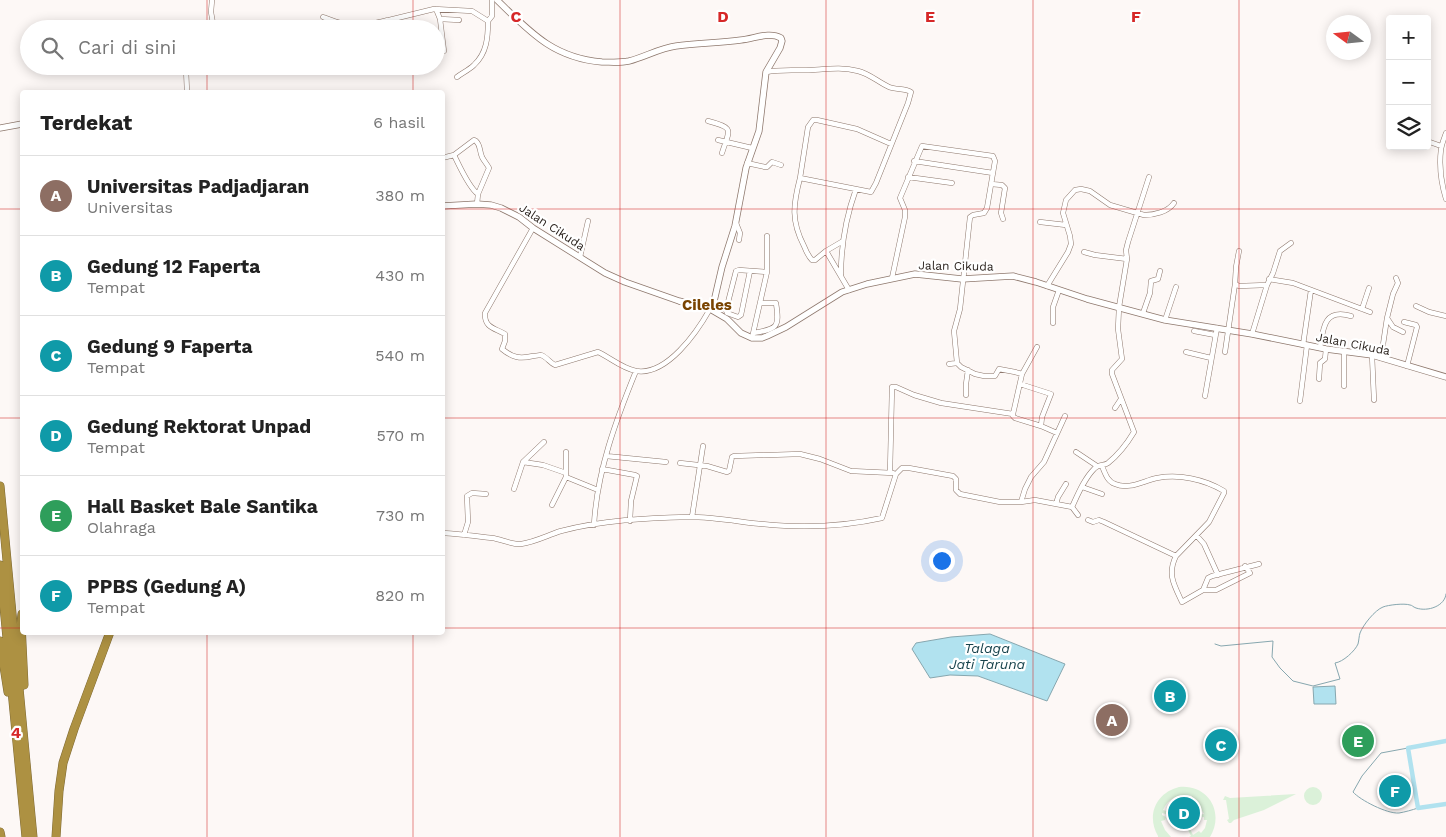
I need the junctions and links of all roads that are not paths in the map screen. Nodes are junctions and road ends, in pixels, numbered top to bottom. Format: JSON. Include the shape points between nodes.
{"nodes":[{"id":1,"x":212,"y":0,"type":"edge"},
{"id":2,"x":492,"y":0,"type":"edge"},
{"id":3,"x":497,"y":0,"type":"edge"},
{"id":4,"x":436,"y":9,"type":"junction"},
{"id":5,"x":323,"y":17,"type":"dead end"},
{"id":6,"x":440,"y":19,"type":"joint"},
{"id":7,"x":212,"y":20,"type":"edge"},
{"id":8,"x":331,"y":20,"type":"edge"},
{"id":9,"x":381,"y":20,"type":"edge"},
{"id":10,"x":389,"y":20,"type":"joint"},
{"id":11,"x":458,"y":20,"type":"dead end"},
{"id":12,"x":488,"y":21,"type":"junction"},
{"id":13,"x":766,"y":72,"type":"junction"},
{"id":14,"x":186,"y":75,"type":"edge"},
{"id":15,"x":457,"y":77,"type":"dead end"},
{"id":16,"x":187,"y":90,"type":"edge"},
{"id":17,"x":708,"y":121,"type":"dead end"},
{"id":18,"x":20,"y":124,"type":"edge"},
{"id":19,"x":0,"y":128,"type":"edge"},
{"id":20,"x":1446,"y":134,"type":"edge"},
{"id":21,"x":718,"y":140,"type":"dead end"},
{"id":22,"x":726,"y":142,"type":"junction"},
{"id":23,"x":1431,"y":142,"type":"edge"},
{"id":24,"x":892,"y":144,"type":"junction"},
{"id":25,"x":1441,"y":146,"type":"junction"},
{"id":26,"x":752,"y":148,"type":"junction"},
{"id":27,"x":722,"y":153,"type":"dead end"},
{"id":28,"x":454,"y":155,"type":"junction"},
{"id":29,"x":445,"y":157,"type":"edge"},
{"id":30,"x":914,"y":161,"type":"junction"},
{"id":31,"x":747,"y":164,"type":"junction"},
{"id":32,"x":782,"y":165,"type":"dead end"},
{"id":33,"x":993,"y":173,"type":"junction"},
{"id":34,"x":908,"y":177,"type":"junction"},
{"id":35,"x":1149,"y":177,"type":"dead end"},
{"id":36,"x":800,"y":178,"type":"junction"},
{"id":37,"x":952,"y":183,"type":"dead end"},
{"id":38,"x":991,"y":184,"type":"junction"},
{"id":39,"x":856,"y":190,"type":"junction"},
{"id":40,"x":478,"y":194,"type":"junction"},
{"id":41,"x":1446,"y":199,"type":"edge"},
{"id":42,"x":1174,"y":203,"type":"dead end"},
{"id":43,"x":477,"y":204,"type":"junction"},
{"id":44,"x":445,"y":206,"type":"edge"},
{"id":45,"x":1136,"y":214,"type":"junction"},
{"id":46,"x":1003,"y":219,"type":"dead end"},
{"id":47,"x":588,"y":222,"type":"dead end"},
{"id":48,"x":735,"y":222,"type":"junction"},
{"id":49,"x":1040,"y":222,"type":"dead end"},
{"id":50,"x":1066,"y":225,"type":"junction"},
{"id":51,"x":533,"y":228,"type":"junction"},
{"id":52,"x":767,"y":236,"type":"dead end"},
{"id":53,"x":740,"y":240,"type":"dead end"},
{"id":54,"x":843,"y":241,"type":"junction"},
{"id":55,"x":1291,"y":243,"type":"dead end"},
{"id":56,"x":826,"y":251,"type":"junction"},
{"id":57,"x":1239,"y":251,"type":"dead end"},
{"id":58,"x":1084,"y":252,"type":"dead end"},
{"id":59,"x":580,"y":257,"type":"junction"},
{"id":60,"x":1127,"y":259,"type":"junction"},
{"id":61,"x":750,"y":271,"type":"junction"},
{"id":62,"x":1160,"y":271,"type":"dead end"},
{"id":63,"x":767,"y":272,"type":"junction"},
{"id":64,"x":841,"y":275,"type":"junction"},
{"id":65,"x":892,"y":278,"type":"junction"},
{"id":66,"x":962,"y":278,"type":"junction"},
{"id":67,"x":1396,"y":278,"type":"dead end"},
{"id":68,"x":1269,"y":279,"type":"junction"},
{"id":69,"x":1235,"y":284,"type":"junction"},
{"id":70,"x":1267,"y":285,"type":"junction"},
{"id":71,"x":1047,"y":286,"type":"junction"},
{"id":72,"x":1176,"y":287,"type":"dead end"},
{"id":73,"x":1369,"y":288,"type":"dead end"},
{"id":74,"x":849,"y":290,"type":"junction"},
{"id":75,"x":1059,"y":290,"type":"junction"},
{"id":76,"x":1311,"y":290,"type":"junction"},
{"id":77,"x":760,"y":303,"type":"junction"},
{"id":78,"x":1416,"y":306,"type":"dead end"},
{"id":79,"x":1119,"y":307,"type":"junction"},
{"id":80,"x":711,"y":309,"type":"junction"},
{"id":81,"x":1362,"y":309,"type":"junction"},
{"id":82,"x":1370,"y":312,"type":"dead end"},
{"id":83,"x":1143,"y":313,"type":"junction"},
{"id":84,"x":1351,"y":316,"type":"dead end"},
{"id":85,"x":1446,"y":316,"type":"edge"},
{"id":86,"x":1387,"y":318,"type":"junction"},
{"id":87,"x":1165,"y":320,"type":"junction"},
{"id":88,"x":1054,"y":322,"type":"dead end"},
{"id":89,"x":1404,"y":322,"type":"dead end"},
{"id":90,"x":1217,"y":328,"type":"junction"},
{"id":91,"x":1229,"y":330,"type":"junction"},
{"id":92,"x":1194,"y":331,"type":"dead end"},
{"id":93,"x":1402,"y":332,"type":"dead end"},
{"id":94,"x":1252,"y":334,"type":"junction"},
{"id":95,"x":753,"y":335,"type":"junction"},
{"id":96,"x":1215,"y":335,"type":"junction"},
{"id":97,"x":1305,"y":345,"type":"junction"},
{"id":98,"x":1037,"y":347,"type":"dead end"},
{"id":99,"x":1323,"y":348,"type":"junction"},
{"id":100,"x":1344,"y":351,"type":"junction"},
{"id":101,"x":1186,"y":352,"type":"dead end"},
{"id":102,"x":1225,"y":352,"type":"dead end"},
{"id":103,"x":1372,"y":355,"type":"junction"},
{"id":104,"x":1211,"y":358,"type":"junction"},
{"id":105,"x":1381,"y":358,"type":"junction"},
{"id":106,"x":957,"y":363,"type":"junction"},
{"id":107,"x":949,"y":364,"type":"dead end"},
{"id":108,"x":1408,"y":366,"type":"junction"},
{"id":109,"x":968,"y":370,"type":"junction"},
{"id":110,"x":636,"y":371,"type":"junction"},
{"id":111,"x":1022,"y":374,"type":"junction"},
{"id":112,"x":1446,"y":377,"type":"edge"},
{"id":113,"x":1320,"y":379,"type":"dead end"},
{"id":114,"x":1020,"y":384,"type":"junction"},
{"id":115,"x":1344,"y":386,"type":"dead end"},
{"id":116,"x":966,"y":395,"type":"dead end"},
{"id":117,"x":1205,"y":396,"type":"dead end"},
{"id":118,"x":1121,"y":399,"type":"junction"},
{"id":119,"x":1300,"y":400,"type":"dead end"},
{"id":120,"x":1374,"y":400,"type":"dead end"},
{"id":121,"x":1115,"y":408,"type":"dead end"},
{"id":122,"x":1013,"y":414,"type":"junction"},
{"id":123,"x":1065,"y":416,"type":"dead end"},
{"id":124,"x":1042,"y":426,"type":"junction"},
{"id":125,"x":1057,"y":433,"type":"junction"},
{"id":126,"x":544,"y":442,"type":"dead end"},
{"id":127,"x":704,"y":446,"type":"dead end"},
{"id":128,"x":566,"y":452,"type":"dead end"},
{"id":129,"x":1076,"y":452,"type":"dead end"},
{"id":130,"x":606,"y":456,"type":"junction"},
{"id":131,"x":523,"y":462,"type":"junction"},
{"id":132,"x":666,"y":462,"type":"dead end"},
{"id":133,"x":680,"y":463,"type":"dead end"},
{"id":134,"x":700,"y":466,"type":"junction"},
{"id":135,"x":1100,"y":466,"type":"junction"},
{"id":136,"x":602,"y":470,"type":"junction"},
{"id":137,"x":890,"y":472,"type":"junction"},
{"id":138,"x":896,"y":474,"type":"junction"},
{"id":139,"x":566,"y":475,"type":"junction"},
{"id":140,"x":1066,"y":484,"type":"dead end"},
{"id":141,"x":0,"y":486,"type":"edge"},
{"id":142,"x":1082,"y":487,"type":"junction"},
{"id":143,"x":514,"y":489,"type":"dead end"},
{"id":144,"x":598,"y":490,"type":"junction"},
{"id":145,"x":486,"y":494,"type":"dead end"},
{"id":146,"x":1102,"y":494,"type":"dead end"},
{"id":147,"x":1021,"y":502,"type":"junction"},
{"id":148,"x":1056,"y":504,"type":"junction"},
{"id":149,"x":552,"y":505,"type":"dead end"},
{"id":150,"x":1072,"y":507,"type":"junction"},
{"id":151,"x":1078,"y":515,"type":"dead end"},
{"id":152,"x":692,"y":517,"type":"junction"},
{"id":153,"x":1088,"y":520,"type":"dead end"},
{"id":154,"x":630,"y":521,"type":"junction"},
{"id":155,"x":594,"y":525,"type":"junction"},
{"id":156,"x":445,"y":533,"type":"edge"},
{"id":157,"x":464,"y":535,"type":"junction"},
{"id":158,"x":1197,"y":536,"type":"junction"},
{"id":159,"x":1176,"y":556,"type":"junction"},
{"id":160,"x":1259,"y":564,"type":"dead end"},
{"id":161,"x":0,"y":565,"type":"edge"},
{"id":162,"x":1246,"y":566,"type":"junction"},
{"id":163,"x":1218,"y":575,"type":"junction"},
{"id":164,"x":1203,"y":590,"type":"junction"},
{"id":165,"x":21,"y":635,"type":"edge"},
{"id":166,"x":109,"y":635,"type":"edge"},
{"id":167,"x":0,"y":641,"type":"edge"},
{"id":168,"x":23,"y":775,"type":"junction"},
{"id":169,"x":0,"y":832,"type":"edge"},
{"id":170,"x":1,"y":837,"type":"edge"},
{"id":171,"x":26,"y":837,"type":"edge"},
{"id":172,"x":33,"y":837,"type":"edge"},
{"id":173,"x":56,"y":837,"type":"edge"}],
"edges":[{"from":1,"to":7,"type":"street"},
{"from":2,"to":12,"type":"street","via":[[492,16]]},
{"from":3,"to":13,"type":"street","via":[[547,45],[565,54],[593,61],[622,62],[676,46],[779,36],[782,38],[780,48]]},
{"from":4,"to":6,"type":"street"},
{"from":4,"to":10,"type":"street"},
{"from":4,"to":12,"type":"street","via":[[472,11]]},
{"from":5,"to":8,"type":"street"},
{"from":6,"to":11,"type":"street"},
{"from":9,"to":10,"type":"street"},
{"from":12,"to":15,"type":"street","via":[[485,48],[476,63]]},
{"from":13,"to":24,"type":"street","via":[[845,69],[868,75],[890,87],[909,90],[910,96]]},
{"from":13,"to":26,"type":"street","via":[[759,128]]},
{"from":14,"to":16,"type":"street"},
{"from":17,"to":22,"type":"street","via":[[726,126],[729,134]]},
{"from":18,"to":19,"type":"street"},
{"from":20,"to":25,"type":"street"},
{"from":21,"to":22,"type":"street"},
{"from":22,"to":26,"type":"street"},
{"from":22,"to":27,"type":"street"},
{"from":23,"to":25,"type":"street"},
{"from":24,"to":36,"type":"street","via":[[857,128],[813,120],[808,127]]},
{"from":24,"to":39,"type":"street","via":[[873,190]]},
{"from":25,"to":41,"type":"street","via":[[1441,184]]},
{"from":26,"to":31,"type":"street"},
{"from":28,"to":29,"type":"street"},
{"from":28,"to":40,"type":"street","via":[[471,188]]},
{"from":28,"to":40,"type":"street","via":[[474,140],[480,146],[489,168]]},
{"from":30,"to":33,"type":"street"},
{"from":30,"to":33,"type":"street","via":[[924,146],[992,155],[995,161]]},
{"from":30,"to":34,"type":"street"},
{"from":31,"to":32,"type":"street","via":[[767,167],[772,162]]},
{"from":31,"to":48,"type":"street"},
{"from":33,"to":38,"type":"street"},
{"from":34,"to":37,"type":"street"},
{"from":34,"to":65,"type":"street","via":[[900,198],[905,217]]},
{"from":35,"to":45,"type":"street"},
{"from":36,"to":39,"type":"street"},
{"from":36,"to":56,"type":"street","via":[[794,199],[798,234],[812,260]]},
{"from":38,"to":46,"type":"street","via":[[1005,188],[1000,213]]},
{"from":38,"to":66,"type":"street","via":[[984,213],[970,217]]},
{"from":39,"to":54,"type":"street","via":[[848,211]]},
{"from":40,"to":43,"type":"street"},
{"from":42,"to":45,"type":"street","via":[[1169,209],[1147,216]]},
{"from":43,"to":44,"type":"street","name":"Jalan Cikuda"},
{"from":43,"to":51,"type":"street","name":"Jalan Cikuda","via":[[501,208]]},
{"from":45,"to":50,"type":"street","via":[[1110,205],[1081,189],[1075,190],[1066,200],[1063,213]]},
{"from":45,"to":60,"type":"street","via":[[1126,250]]},
{"from":47,"to":59,"type":"street"},
{"from":48,"to":53,"type":"street"},
{"from":48,"to":80,"type":"street"},
{"from":49,"to":50,"type":"street"},
{"from":50,"to":71,"type":"street","via":[[1071,244]]},
{"from":51,"to":59,"type":"street","name":"Jalan Cikuda"},
{"from":51,"to":110,"type":"street","via":[[485,313],[490,327],[505,334],[502,349],[519,359],[542,356],[555,365],[598,352],[612,362]]},
{"from":52,"to":63,"type":"street"},
{"from":54,"to":56,"type":"street"},
{"from":54,"to":64,"type":"street"},
{"from":55,"to":68,"type":"street","via":[[1280,251]]},
{"from":56,"to":64,"type":"street"},
{"from":57,"to":69,"type":"street"},
{"from":58,"to":60,"type":"street"},
{"from":59,"to":80,"type":"street","name":"Jalan Cikuda","via":[[625,282]]},
{"from":60,"to":79,"type":"street"},
{"from":61,"to":61,"type":"street","via":[[740,315],[726,313],[734,274],[739,270]]},
{"from":61,"to":63,"type":"street"},
{"from":62,"to":83,"type":"street","via":[[1158,279],[1151,281]]},
{"from":63,"to":77,"type":"street"},
{"from":64,"to":74,"type":"street"},
{"from":65,"to":66,"type":"street","name":"Jalan Cikuda","via":[[915,274]]},
{"from":65,"to":74,"type":"street","name":"Jalan Cikuda"},
{"from":66,"to":71,"type":"street","name":"Jalan Cikuda","via":[[1013,276]]},
{"from":66,"to":106,"type":"street","via":[[954,334]]},
{"from":67,"to":86,"type":"street","via":[[1398,283]]},
{"from":68,"to":70,"type":"street"},
{"from":68,"to":76,"type":"street"},
{"from":69,"to":70,"type":"street"},
{"from":69,"to":91,"type":"street"},
{"from":70,"to":94,"type":"street"},
{"from":71,"to":75,"type":"street","name":"Jalan Cikuda"},
{"from":72,"to":87,"type":"street"},
{"from":73,"to":81,"type":"street"},
{"from":74,"to":95,"type":"street","name":"Jalan Cikuda","via":[[786,327],[764,337]]},
{"from":75,"to":79,"type":"street","name":"Jalan Cikuda"},
{"from":75,"to":88,"type":"street","via":[[1053,307]]},
{"from":76,"to":81,"type":"street"},
{"from":76,"to":97,"type":"street"},
{"from":77,"to":95,"type":"street"},
{"from":77,"to":95,"type":"street","via":[[776,303],[777,324],[773,329]]},
{"from":78,"to":85,"type":"street"},
{"from":79,"to":83,"type":"street","name":"Jalan Cikuda"},
{"from":79,"to":118,"type":"street","via":[[1122,359],[1112,374]]},
{"from":80,"to":95,"type":"street","name":"Jalan Cikuda","via":[[741,333]]},
{"from":80,"to":110,"type":"street","via":[[667,362],[655,369]]},
{"from":81,"to":82,"type":"street"},
{"from":83,"to":87,"type":"street","name":"Jalan Cikuda"},
{"from":84,"to":99,"type":"street","via":[[1342,313],[1328,320],[1322,330]]},
{"from":86,"to":93,"type":"street"},
{"from":86,"to":105,"type":"street"},
{"from":87,"to":90,"type":"street","name":"Jalan Cikuda"},
{"from":89,"to":108,"type":"street","via":[[1417,327]]},
{"from":90,"to":91,"type":"street","name":"Jalan Cikuda"},
{"from":90,"to":96,"type":"street"},
{"from":91,"to":94,"type":"street","name":"Jalan Cikuda"},
{"from":91,"to":102,"type":"street"},
{"from":92,"to":96,"type":"street"},
{"from":94,"to":97,"type":"street","name":"Jalan Cikuda"},
{"from":96,"to":104,"type":"street"},
{"from":97,"to":99,"type":"street","name":"Jalan Cikuda"},
{"from":97,"to":119,"type":"street"},
{"from":98,"to":111,"type":"street"},
{"from":99,"to":100,"type":"street","name":"Jalan Cikuda"},
{"from":99,"to":113,"type":"street","via":[[1325,359],[1320,363]]},
{"from":100,"to":103,"type":"street","name":"Jalan Cikuda"},
{"from":100,"to":115,"type":"street"},
{"from":101,"to":104,"type":"street"},
{"from":103,"to":105,"type":"street","name":"Jalan Cikuda"},
{"from":103,"to":120,"type":"street"},
{"from":104,"to":117,"type":"street"},
{"from":105,"to":108,"type":"street","name":"Jalan Cikuda"},
{"from":106,"to":107,"type":"street"},
{"from":106,"to":109,"type":"street"},
{"from":108,"to":112,"type":"street","name":"Jalan Cikuda"},
{"from":109,"to":111,"type":"street","via":[[990,377],[995,376],[999,369]]},
{"from":109,"to":116,"type":"street"},
{"from":110,"to":130,"type":"street"},
{"from":111,"to":114,"type":"street"},
{"from":114,"to":122,"type":"street"},
{"from":114,"to":124,"type":"street","via":[[1051,394]]},
{"from":118,"to":121,"type":"street"},
{"from":118,"to":135,"type":"street","via":[[1134,432],[1111,461]]},
{"from":122,"to":124,"type":"street","via":[[1014,418]]},
{"from":122,"to":137,"type":"street","via":[[941,403],[892,387]]},
{"from":123,"to":125,"type":"street"},
{"from":124,"to":125,"type":"street"},
{"from":125,"to":147,"type":"street","via":[[1044,462],[1031,477]]},
{"from":126,"to":131,"type":"street"},
{"from":127,"to":134,"type":"street"},
{"from":128,"to":139,"type":"street"},
{"from":129,"to":135,"type":"street"},
{"from":130,"to":132,"type":"street"},
{"from":130,"to":136,"type":"street"},
{"from":131,"to":139,"type":"street","via":[[543,465]]},
{"from":131,"to":143,"type":"street"},
{"from":133,"to":134,"type":"street"},
{"from":134,"to":137,"type":"street","via":[[727,472],[734,456],[800,454],[851,471]]},
{"from":134,"to":152,"type":"street"},
{"from":135,"to":142,"type":"street","via":[[1094,469]]},
{"from":135,"to":158,"type":"street","via":[[1107,478],[1118,485],[1183,477],[1223,490],[1209,522]]},
{"from":136,"to":144,"type":"street"},
{"from":136,"to":154,"type":"street","via":[[637,476]]},
{"from":137,"to":138,"type":"street"},
{"from":138,"to":147,"type":"street","via":[[902,468],[910,468],[948,475],[956,478],[956,490],[960,494],[1000,502]]},
{"from":138,"to":152,"type":"street","via":[[882,518],[866,522],[800,527]]},
{"from":139,"to":144,"type":"street"},
{"from":139,"to":149,"type":"street"},
{"from":140,"to":148,"type":"street"},
{"from":141,"to":168,"type":"highway"},
{"from":142,"to":146,"type":"street"},
{"from":142,"to":150,"type":"street"},
{"from":144,"to":155,"type":"street"},
{"from":145,"to":157,"type":"street","via":[[467,496],[468,522]]},
{"from":147,"to":148,"type":"street","via":[[1035,500]]},
{"from":148,"to":150,"type":"street"},
{"from":150,"to":151,"type":"street"},
{"from":152,"to":154,"type":"street"},
{"from":153,"to":159,"type":"street","via":[[1104,522]]},
{"from":154,"to":155,"type":"street"},
{"from":155,"to":157,"type":"street","via":[[518,544]]},
{"from":156,"to":157,"type":"street"},
{"from":158,"to":159,"type":"street"},
{"from":158,"to":163,"type":"street"},
{"from":159,"to":164,"type":"street","via":[[1171,571],[1173,585],[1182,602]]},
{"from":160,"to":162,"type":"street"},
{"from":161,"to":168,"type":"highway"},
{"from":162,"to":163,"type":"street"},
{"from":162,"to":164,"type":"street","via":[[1250,572],[1216,590]]},
{"from":163,"to":164,"type":"street","via":[[1208,578]]},
{"from":165,"to":168,"type":"highway"},
{"from":166,"to":173,"type":"highway","via":[[63,763]]},
{"from":167,"to":168,"type":"highway"},
{"from":168,"to":171,"type":"highway"},
{"from":168,"to":172,"type":"highway"},
{"from":169,"to":170,"type":"highway"}]}
